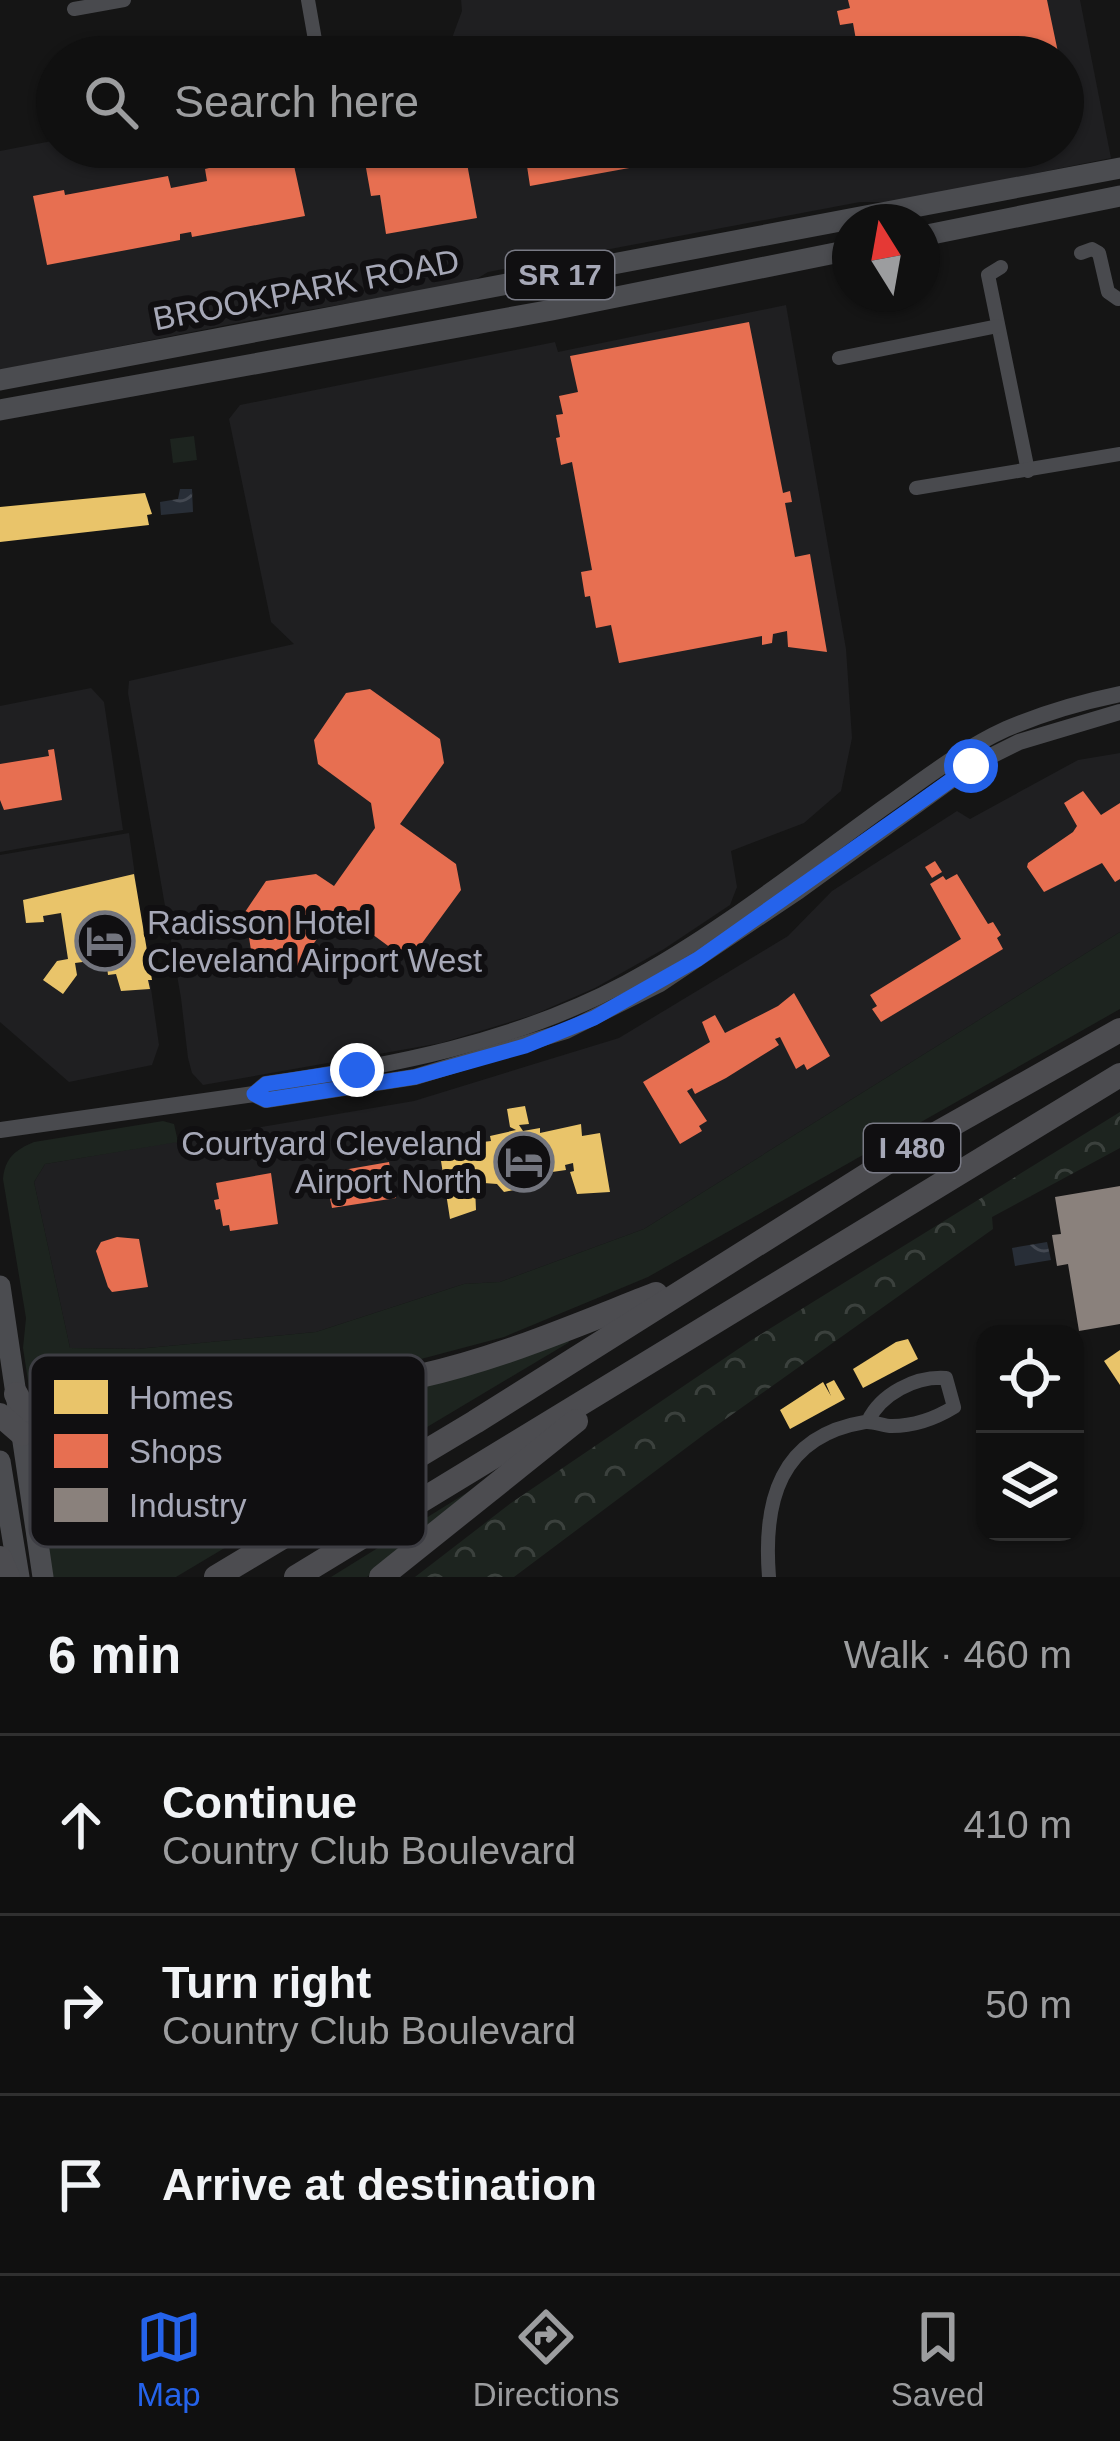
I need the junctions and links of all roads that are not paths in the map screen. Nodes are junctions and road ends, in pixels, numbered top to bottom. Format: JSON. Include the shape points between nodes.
{"nodes":[{"id":1,"x":124,"y":0,"type":"edge"},
{"id":2,"x":308,"y":0,"type":"edge"},
{"id":3,"x":74,"y":9,"type":"dead end"},
{"id":4,"x":314,"y":36,"type":"edge"},
{"id":5,"x":1120,"y":168,"type":"edge"},
{"id":6,"x":1120,"y":196,"type":"edge"},
{"id":7,"x":940,"y":232,"type":"edge"},
{"id":8,"x":1081,"y":253,"type":"dead end"},
{"id":9,"x":832,"y":254,"type":"edge"},
{"id":10,"x":1001,"y":267,"type":"dead end"},
{"id":11,"x":1119,"y":302,"type":"edge"},
{"id":12,"x":998,"y":326,"type":"junction"},
{"id":13,"x":839,"y":358,"type":"dead end"},
{"id":14,"x":0,"y":380,"type":"edge"},
{"id":15,"x":0,"y":410,"type":"edge"},
{"id":16,"x":1120,"y":454,"type":"edge"},
{"id":17,"x":1028,"y":471,"type":"junction"},
{"id":18,"x":916,"y":488,"type":"dead end"},
{"id":19,"x":1120,"y":694,"type":"edge"},
{"id":20,"x":1120,"y":712,"type":"edge"},
{"id":21,"x":1120,"y":1030,"type":"edge"},
{"id":22,"x":1120,"y":1075,"type":"edge"},
{"id":23,"x":254,"y":1094,"type":"junction"},
{"id":24,"x":0,"y":1130,"type":"edge"},
{"id":25,"x":709,"y":1274,"type":"junction"},
{"id":26,"x":0,"y":1286,"type":"edge"},
{"id":27,"x":646,"y":1366,"type":"junction"},
{"id":28,"x":426,"y":1374,"type":"edge"},
{"id":29,"x":16,"y":1394,"type":"junction"},
{"id":30,"x":30,"y":1409,"type":"edge"},
{"id":31,"x":0,"y":1415,"type":"edge"},
{"id":32,"x":868,"y":1421,"type":"junction"},
{"id":33,"x":22,"y":1434,"type":"junction"},
{"id":34,"x":426,"y":1451,"type":"edge"},
{"id":35,"x":0,"y":1461,"type":"edge"},
{"id":36,"x":30,"y":1488,"type":"edge"},
{"id":37,"x":426,"y":1499,"type":"edge"},
{"id":38,"x":426,"y":1541,"type":"edge"},
{"id":39,"x":39,"y":1547,"type":"edge"},
{"id":40,"x":266,"y":1547,"type":"edge"},
{"id":41,"x":346,"y":1547,"type":"edge"},
{"id":42,"x":419,"y":1547,"type":"edge"},
{"id":43,"x":0,"y":1558,"type":"edge"},
{"id":44,"x":8,"y":1577,"type":"edge"},
{"id":45,"x":19,"y":1577,"type":"edge"},
{"id":46,"x":43,"y":1577,"type":"edge"},
{"id":47,"x":216,"y":1577,"type":"edge"},
{"id":48,"x":296,"y":1577,"type":"edge"},
{"id":49,"x":381,"y":1577,"type":"edge"},
{"id":50,"x":769,"y":1577,"type":"edge"}],
"edges":[{"from":1,"to":3,"type":"street"},
{"from":2,"to":4,"type":"street"},
{"from":5,"to":14,"type":"main road","name":"BROOKPARK ROAD","number":"SR 17"},
{"from":6,"to":7,"type":"main road"},
{"from":8,"to":11,"type":"street","via":[[1099,253],[1108,292]]},
{"from":9,"to":15,"type":"main road","name":"BROOKPARK ROAD","number":"SR 17"},
{"from":10,"to":12,"type":"street","via":[[988,275]]},
{"from":12,"to":13,"type":"street"},
{"from":12,"to":17,"type":"street"},
{"from":16,"to":17,"type":"street"},
{"from":17,"to":18,"type":"street"},
{"from":19,"to":23,"type":"street","via":[[1046,714],[968,750],[625,984],[457,1050],[266,1084]]},
{"from":20,"to":23,"type":"street","via":[[1033,737],[971,766],[660,984],[566,1031],[415,1077],[266,1100]]},
{"from":21,"to":25,"type":"highway","number":"I 480"},
{"from":22,"to":27,"type":"highway","number":"I 480"},
{"from":23,"to":24,"type":"street"},
{"from":25,"to":28,"type":"highway"},
{"from":25,"to":34,"type":"highway","number":"I 480"},
{"from":26,"to":29,"type":"main road"},
{"from":27,"to":37,"type":"highway","number":"I 480"},
{"from":27,"to":38,"type":"highway"},
{"from":29,"to":30,"type":"highway"},
{"from":29,"to":33,"type":"main road"},
{"from":31,"to":33,"type":"highway"},
{"from":32,"to":32,"type":"street","via":[[934,1419],[954,1407],[946,1378],[913,1383],[876,1405]]},
{"from":32,"to":50,"type":"street","via":[[807,1443],[776,1484],[766,1533]]},
{"from":33,"to":36,"type":"main road"},
{"from":35,"to":45,"type":"main road"},
{"from":39,"to":46,"type":"main road"},
{"from":40,"to":47,"type":"highway","number":"I 480"},
{"from":41,"to":48,"type":"highway","number":"I 480"},
{"from":42,"to":49,"type":"highway"},
{"from":43,"to":44,"type":"highway"}]}
